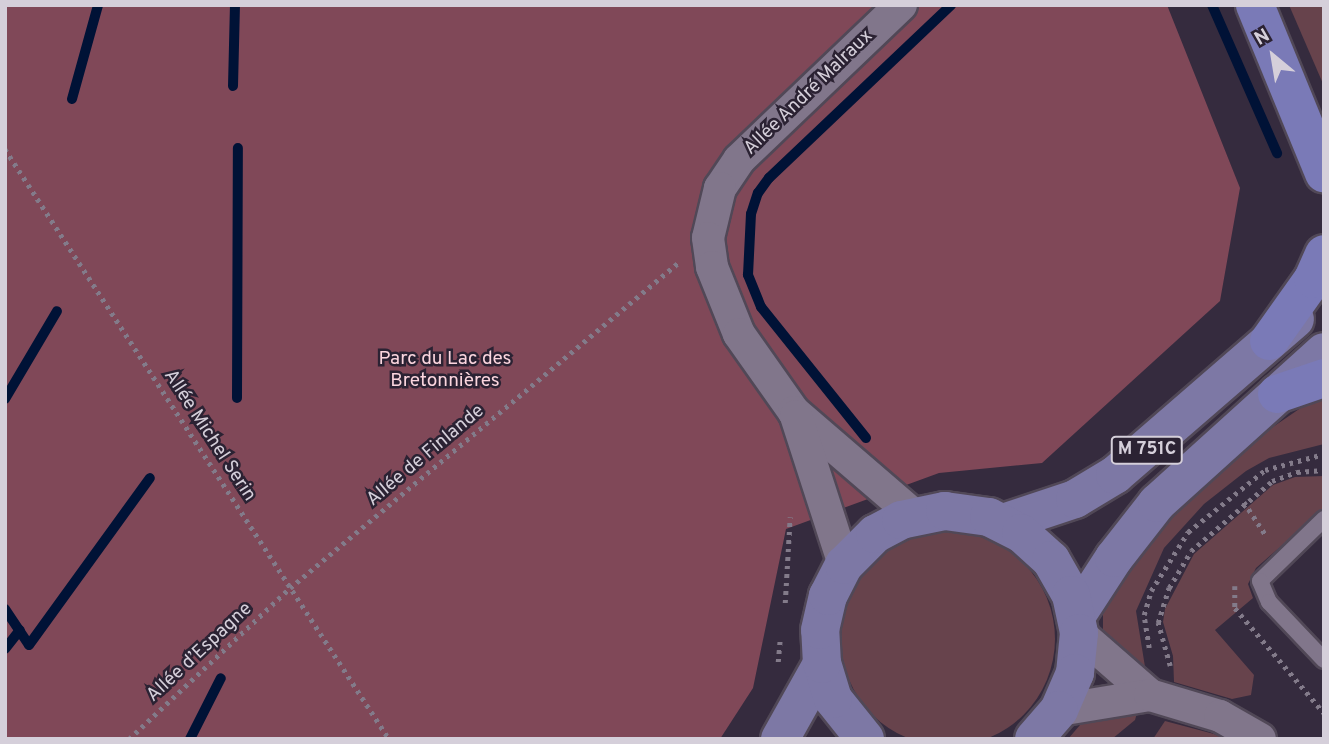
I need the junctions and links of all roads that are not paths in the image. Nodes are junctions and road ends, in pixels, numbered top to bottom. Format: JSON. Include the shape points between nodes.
{"nodes":[{"id":1,"x":901,"y":5,"type":"edge"},
{"id":2,"x":1255,"y":5,"type":"edge"},
{"id":3,"x":1324,"y":173,"type":"edge"},
{"id":4,"x":1324,"y":254,"type":"edge"},
{"id":5,"x":1324,"y":295,"type":"edge"},
{"id":6,"x":1269,"y":341,"type":"junction"},
{"id":7,"x":1324,"y":352,"type":"edge"},
{"id":8,"x":1324,"y":378,"type":"edge"},
{"id":9,"x":1277,"y":394,"type":"junction"},
{"id":10,"x":794,"y":412,"type":"junction"},
{"id":11,"x":915,"y":516,"type":"junction"},
{"id":12,"x":1324,"y":519,"type":"edge"},
{"id":13,"x":1003,"y":523,"type":"junction"},
{"id":14,"x":844,"y":565,"type":"junction"},
{"id":15,"x":1078,"y":624,"type":"junction"},
{"id":16,"x":1324,"y":660,"type":"edge"},
{"id":17,"x":822,"y":664,"type":"junction"},
{"id":18,"x":1157,"y":697,"type":"junction"},
{"id":19,"x":1059,"y":710,"type":"junction"},
{"id":20,"x":780,"y":739,"type":"edge"},
{"id":21,"x":865,"y":739,"type":"edge"},
{"id":22,"x":1034,"y":739,"type":"edge"},
{"id":23,"x":1260,"y":739,"type":"edge"}],
"edges":[{"from":1,"to":10,"type":"street","name":"Allée André Malraux","via":[[739,160],[720,188],[708,238],[712,267],[739,334]]},
{"from":2,"to":3,"type":"highway"},
{"from":4,"to":6,"type":"highway","via":[[1313,279]]},
{"from":5,"to":6,"type":"main road","number":"M 751C"},
{"from":6,"to":13,"type":"main road","number":"M 751C","via":[[1115,475],[1075,499]]},
{"from":7,"to":9,"type":"main road","number":"M 751C"},
{"from":8,"to":9,"type":"highway"},
{"from":9,"to":15,"type":"main road","number":"M 751C","via":[[1157,503],[1114,558]]},
{"from":10,"to":11,"type":"street","name":"Allée André Malraux"},
{"from":10,"to":14,"type":"street","name":"Allée André Malraux"},
{"from":11,"to":13,"type":"main road","number":"M 751C","via":[[960,512]]},
{"from":11,"to":14,"type":"main road","number":"M 751C","via":[[876,534]]},
{"from":12,"to":16,"type":"lane","via":[[1261,581],[1269,602]]},
{"from":13,"to":15,"type":"main road","number":"M 751C","via":[[1051,560],[1072,595]]},
{"from":14,"to":17,"type":"main road","number":"M 751C","via":[[823,613]]},
{"from":15,"to":18,"type":"street"},
{"from":15,"to":19,"type":"main road","number":"M 751C","via":[[1075,673]]},
{"from":17,"to":20,"type":"main road","number":"M 751C"},
{"from":17,"to":21,"type":"main road","number":"M 751C","via":[[833,699]]},
{"from":18,"to":19,"type":"street"},
{"from":18,"to":23,"type":"street","via":[[1220,716]]},
{"from":19,"to":22,"type":"main road","number":"M 751C"}]}
